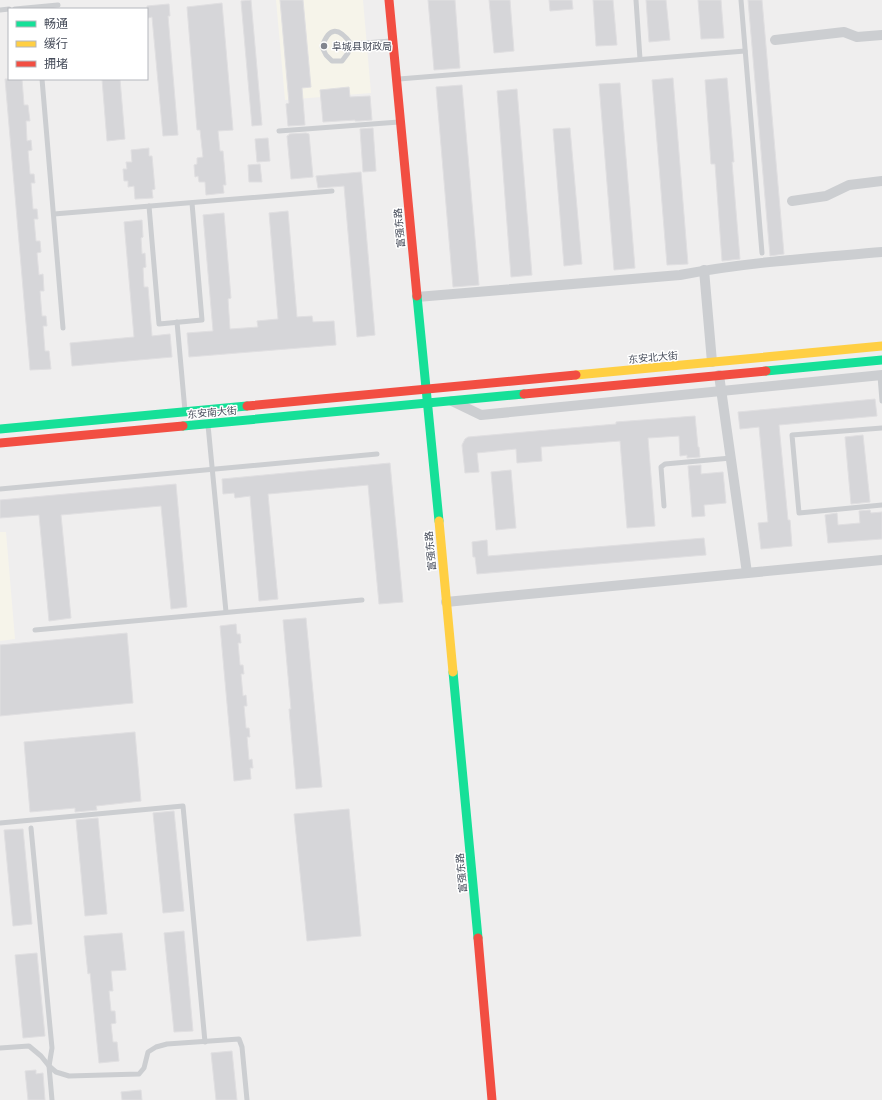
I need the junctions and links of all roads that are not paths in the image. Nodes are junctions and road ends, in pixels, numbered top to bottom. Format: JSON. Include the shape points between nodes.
{"nodes":[{"id":1,"x":388,"y":0,"type":"edge"},
{"id":2,"x":636,"y":0,"type":"edge"},
{"id":3,"x":740,"y":0,"type":"edge"},
{"id":4,"x":58,"y":5,"type":"dead end"},
{"id":5,"x":25,"y":8,"type":"edge"},
{"id":6,"x":882,"y":35,"type":"edge"},
{"id":7,"x":775,"y":40,"type":"dead end"},
{"id":8,"x":392,"y":41,"type":"junction"},
{"id":9,"x":351,"y":44,"type":"junction"},
{"id":10,"x":745,"y":51,"type":"junction"},
{"id":11,"x":640,"y":59,"type":"junction"},
{"id":12,"x":42,"y":80,"type":"edge"},
{"id":13,"x":396,"y":80,"type":"junction"},
{"id":14,"x":400,"y":122,"type":"junction"},
{"id":15,"x":279,"y":131,"type":"dead end"},
{"id":16,"x":882,"y":181,"type":"edge"},
{"id":17,"x":332,"y":191,"type":"dead end"},
{"id":18,"x":792,"y":201,"type":"dead end"},
{"id":19,"x":192,"y":203,"type":"junction"},
{"id":20,"x":149,"y":206,"type":"junction"},
{"id":21,"x":54,"y":214,"type":"junction"},
{"id":22,"x":882,"y":252,"type":"edge"},
{"id":23,"x":762,"y":253,"type":"dead end"},
{"id":24,"x":704,"y":270,"type":"junction"},
{"id":25,"x":417,"y":297,"type":"junction"},
{"id":26,"x":177,"y":322,"type":"junction"},
{"id":27,"x":63,"y":328,"type":"dead end"},
{"id":28,"x":882,"y":346,"type":"edge"},
{"id":29,"x":882,"y":360,"type":"edge"},
{"id":30,"x":712,"y":362,"type":"junction"},
{"id":31,"x":719,"y":375,"type":"junction"},
{"id":32,"x":881,"y":375,"type":"edge"},
{"id":33,"x":426,"y":389,"type":"junction"},
{"id":34,"x":721,"y":391,"type":"junction"},
{"id":35,"x":452,"y":401,"type":"junction"},
{"id":36,"x":882,"y":401,"type":"edge"},
{"id":37,"x":427,"y":403,"type":"junction"},
{"id":38,"x":185,"y":412,"type":"junction"},
{"id":39,"x":208,"y":424,"type":"junction"},
{"id":40,"x":882,"y":428,"type":"edge"},
{"id":41,"x":0,"y":430,"type":"edge"},
{"id":42,"x":0,"y":443,"type":"edge"},
{"id":43,"x":377,"y":454,"type":"dead end"},
{"id":44,"x":731,"y":458,"type":"junction"},
{"id":45,"x":212,"y":470,"type":"junction"},
{"id":46,"x":0,"y":489,"type":"edge"},
{"id":47,"x":882,"y":505,"type":"edge"},
{"id":48,"x":664,"y":506,"type":"dead end"},
{"id":49,"x":882,"y":560,"type":"edge"},
{"id":50,"x":747,"y":573,"type":"junction"},
{"id":51,"x":362,"y":600,"type":"dead end"},
{"id":52,"x":446,"y":602,"type":"junction"},
{"id":53,"x":226,"y":612,"type":"junction"},
{"id":54,"x":35,"y":630,"type":"dead end"},
{"id":55,"x":0,"y":823,"type":"edge"},
{"id":56,"x":31,"y":828,"type":"dead end"},
{"id":57,"x":205,"y":1042,"type":"junction"},
{"id":58,"x":0,"y":1048,"type":"edge"},
{"id":59,"x":49,"y":1066,"type":"junction"},
{"id":60,"x":52,"y":1100,"type":"edge"},
{"id":61,"x":247,"y":1100,"type":"edge"},
{"id":62,"x":492,"y":1100,"type":"edge"}],
"edges":[{"from":1,"to":8,"type":"main road","name":"富强东路"},
{"from":2,"to":11,"type":"lane"},
{"from":3,"to":10,"type":"lane"},
{"from":4,"to":5,"type":"lane"},
{"from":6,"to":7,"type":"street","via":[[857,37],[844,32]]},
{"from":8,"to":9,"type":"lane"},
{"from":8,"to":13,"type":"main road","name":"富强东路"},
{"from":9,"to":9,"type":"lane","via":[[342,61],[332,61],[322,47],[325,36],[330,32],[345,35]]},
{"from":10,"to":11,"type":"lane"},
{"from":10,"to":23,"type":"lane"},
{"from":11,"to":13,"type":"lane"},
{"from":12,"to":21,"type":"lane"},
{"from":13,"to":14,"type":"main road","name":"富强东路"},
{"from":14,"to":15,"type":"lane"},
{"from":14,"to":25,"type":"main road","name":"富强东路"},
{"from":16,"to":18,"type":"street","via":[[848,185],[826,196]]},
{"from":17,"to":19,"type":"lane"},
{"from":19,"to":20,"type":"lane"},
{"from":19,"to":26,"type":"lane","via":[[202,320]]},
{"from":20,"to":21,"type":"lane"},
{"from":20,"to":26,"type":"lane","via":[[159,324]]},
{"from":21,"to":27,"type":"lane"},
{"from":22,"to":24,"type":"street"},
{"from":24,"to":25,"type":"street","via":[[680,275]]},
{"from":24,"to":30,"type":"street"},
{"from":25,"to":33,"type":"main road","name":"富强东路"},
{"from":26,"to":38,"type":"lane"},
{"from":28,"to":30,"type":"main road","name":"东安北大街"},
{"from":29,"to":31,"type":"main road"},
{"from":30,"to":33,"type":"main road","name":"东安北大街"},
{"from":31,"to":34,"type":"street"},
{"from":31,"to":35,"type":"main road"},
{"from":32,"to":34,"type":"street"},
{"from":32,"to":36,"type":"lane"},
{"from":33,"to":37,"type":"main road","name":"富强东路"},
{"from":33,"to":38,"type":"main road","name":"东安南大街"},
{"from":34,"to":35,"type":"street","via":[[481,415]]},
{"from":34,"to":44,"type":"street"},
{"from":35,"to":37,"type":"main road"},
{"from":37,"to":39,"type":"main road","name":"东安南大街"},
{"from":37,"to":52,"type":"main road","name":"富强东路"},
{"from":38,"to":41,"type":"main road","name":"东安南大街"},
{"from":39,"to":42,"type":"main road","name":"东安南大街"},
{"from":39,"to":45,"type":"lane"},
{"from":40,"to":47,"type":"lane","via":[[792,435],[799,513]]},
{"from":43,"to":45,"type":"lane"},
{"from":44,"to":48,"type":"lane","via":[[665,464],[661,467]]},
{"from":44,"to":50,"type":"street"},
{"from":45,"to":46,"type":"lane"},
{"from":45,"to":53,"type":"lane"},
{"from":49,"to":50,"type":"street"},
{"from":50,"to":52,"type":"street"},
{"from":51,"to":53,"type":"lane"},
{"from":52,"to":62,"type":"main road","name":"富强东路"},
{"from":53,"to":54,"type":"lane"},
{"from":55,"to":57,"type":"lane","via":[[183,806]]},
{"from":56,"to":59,"type":"lane","via":[[52,1048]]},
{"from":57,"to":59,"type":"lane","via":[[156,1047],[148,1052],[144,1068],[139,1074],[69,1076],[56,1072]]},
{"from":57,"to":61,"type":"lane","via":[[239,1039]]},
{"from":58,"to":59,"type":"lane","via":[[28,1046]]},
{"from":59,"to":60,"type":"lane"}]}
